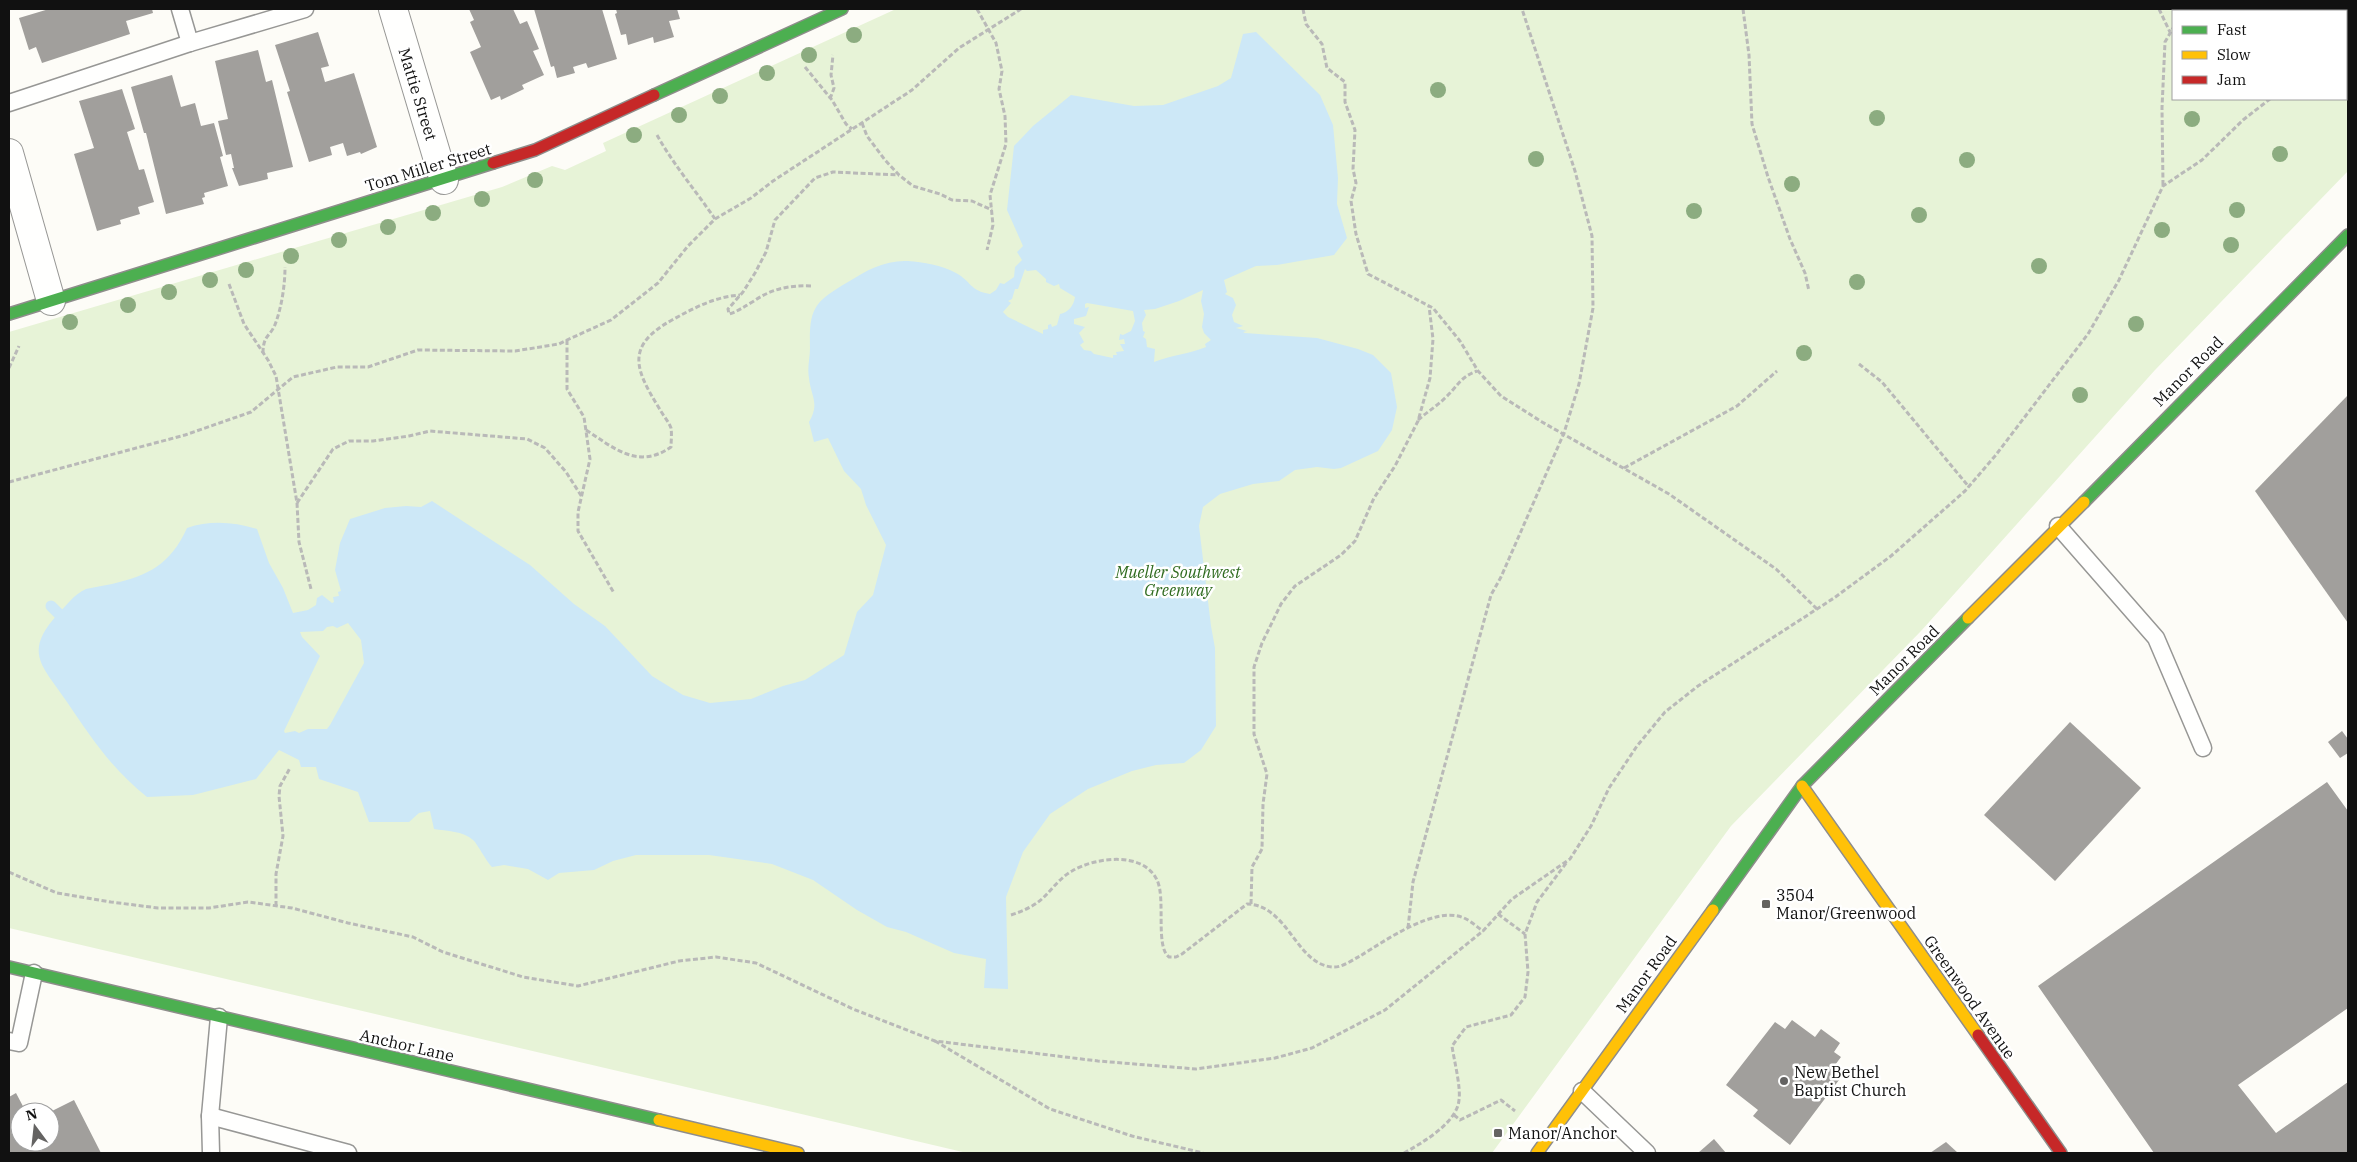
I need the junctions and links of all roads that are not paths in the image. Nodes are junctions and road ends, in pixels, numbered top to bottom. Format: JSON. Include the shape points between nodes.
{"nodes":[{"id":1,"x":180,"y":9,"type":"edge"},
{"id":2,"x":306,"y":9,"type":"edge"},
{"id":3,"x":393,"y":9,"type":"edge"},
{"id":4,"x":828,"y":12,"type":"edge"},
{"id":5,"x":190,"y":43,"type":"junction"},
{"id":6,"x":9,"y":103,"type":"edge"},
{"id":7,"x":9,"y":153,"type":"edge"},
{"id":8,"x":444,"y":180,"type":"junction"},
{"id":9,"x":2348,"y":235,"type":"edge"},
{"id":10,"x":51,"y":301,"type":"junction"},
{"id":11,"x":9,"y":314,"type":"edge"},
{"id":12,"x":2058,"y":526,"type":"junction"},
{"id":13,"x":2202,"y":748,"type":"dead end"},
{"id":14,"x":1802,"y":786,"type":"junction"},
{"id":15,"x":9,"y":967,"type":"edge"},
{"id":16,"x":34,"y":973,"type":"junction"},
{"id":17,"x":219,"y":1017,"type":"junction"},
{"id":18,"x":9,"y":1041,"type":"edge"},
{"id":19,"x":1582,"y":1091,"type":"junction"},
{"id":20,"x":210,"y":1116,"type":"junction"},
{"id":21,"x":211,"y":1153,"type":"edge"},
{"id":22,"x":348,"y":1153,"type":"edge"},
{"id":23,"x":798,"y":1153,"type":"edge"},
{"id":24,"x":1537,"y":1153,"type":"edge"},
{"id":25,"x":1648,"y":1153,"type":"edge"},
{"id":26,"x":2061,"y":1153,"type":"edge"}],
"edges":[{"from":1,"to":5,"type":"lane"},
{"from":2,"to":5,"type":"lane"},
{"from":3,"to":8,"type":"street","name":"Mattie Street"},
{"from":4,"to":8,"type":"street","name":"Tom Miller Street","via":[[535,150]]},
{"from":5,"to":6,"type":"lane"},
{"from":7,"to":10,"type":"street"},
{"from":8,"to":10,"type":"street","name":"Tom Miller Street"},
{"from":9,"to":12,"type":"street","name":"Manor Road"},
{"from":10,"to":11,"type":"street","name":"Tom Miller Street"},
{"from":12,"to":13,"type":"lane","via":[[2156,638]]},
{"from":12,"to":14,"type":"street","name":"Manor Road"},
{"from":14,"to":19,"type":"street","name":"Manor Road"},
{"from":14,"to":26,"type":"street","name":"Greenwood Avenue"},
{"from":15,"to":16,"type":"street","name":"Anchor Lane"},
{"from":16,"to":17,"type":"street","name":"Anchor Lane"},
{"from":16,"to":18,"type":"lane","via":[[19,1043]]},
{"from":17,"to":20,"type":"lane"},
{"from":17,"to":23,"type":"street","name":"Anchor Lane"},
{"from":19,"to":24,"type":"street","name":"Manor Road"},
{"from":19,"to":25,"type":"lane"},
{"from":20,"to":21,"type":"lane"},
{"from":20,"to":22,"type":"lane"}]}
